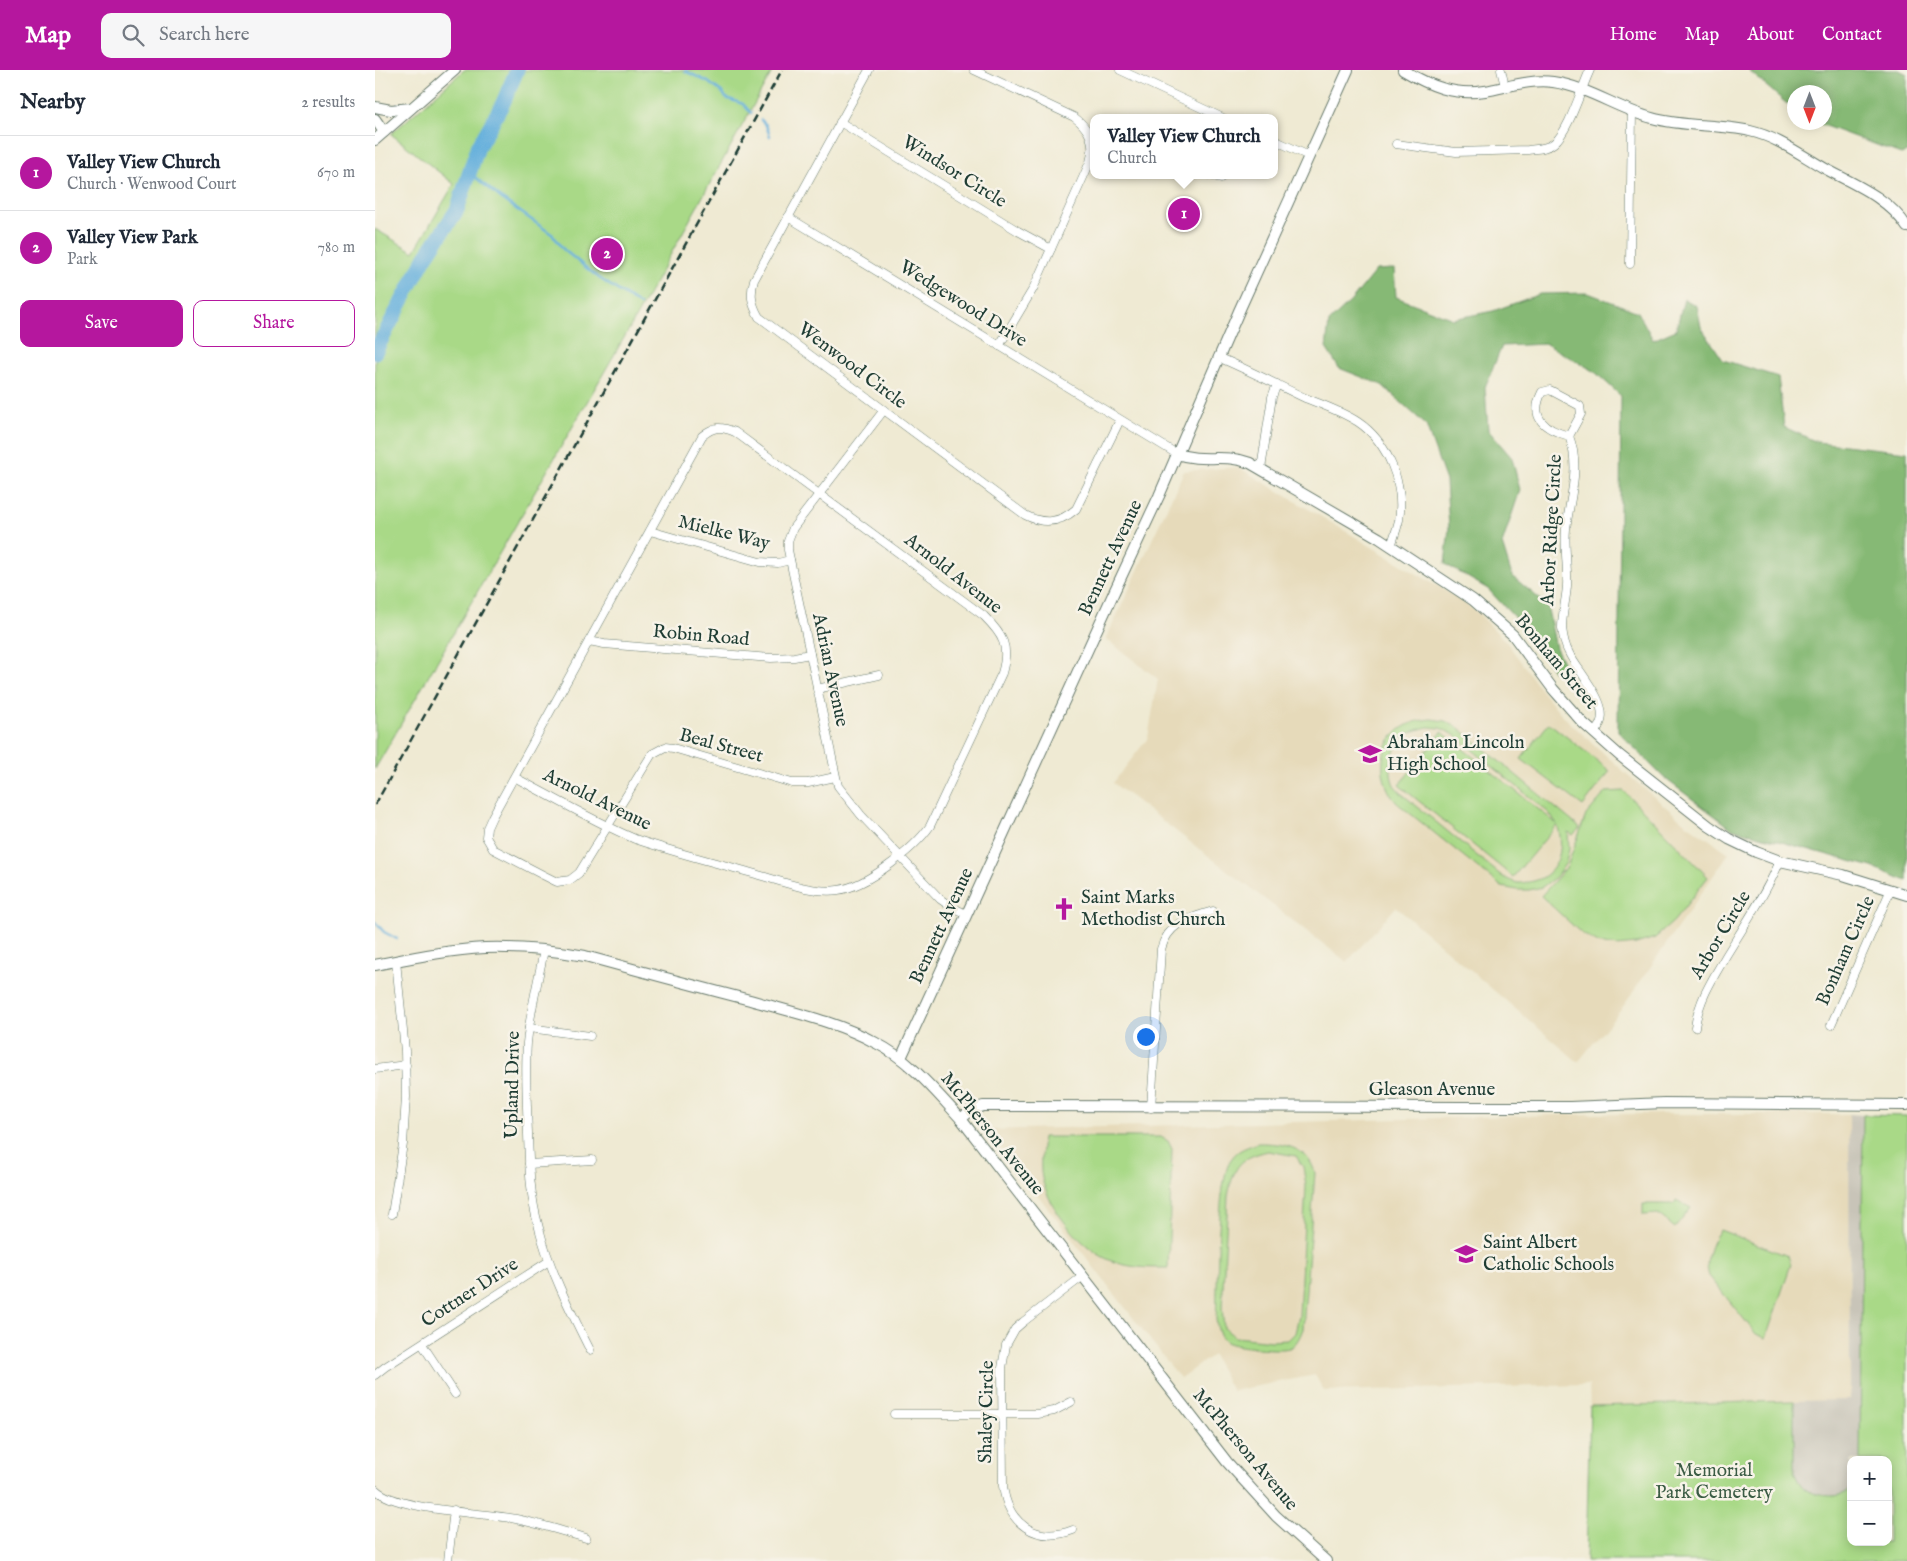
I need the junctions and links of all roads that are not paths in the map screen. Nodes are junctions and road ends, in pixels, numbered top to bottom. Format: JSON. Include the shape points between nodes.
{"nodes":[{"id":1,"x":455,"y":70,"type":"edge"},
{"id":2,"x":869,"y":70,"type":"edge"},
{"id":3,"x":974,"y":70,"type":"edge"},
{"id":4,"x":1120,"y":70,"type":"edge"},
{"id":5,"x":1348,"y":70,"type":"edge"},
{"id":6,"x":1403,"y":70,"type":"edge"},
{"id":7,"x":1501,"y":70,"type":"edge"},
{"id":8,"x":1590,"y":70,"type":"edge"},
{"id":9,"x":1505,"y":86,"type":"junction"},
{"id":10,"x":1581,"y":89,"type":"junction"},
{"id":11,"x":375,"y":107,"type":"edge"},
{"id":12,"x":412,"y":108,"type":"junction"},
{"id":13,"x":1632,"y":112,"type":"junction"},
{"id":14,"x":1214,"y":114,"type":"edge"},
{"id":15,"x":375,"y":119,"type":"edge"},
{"id":16,"x":840,"y":122,"type":"junction"},
{"id":17,"x":384,"y":132,"type":"junction"},
{"id":18,"x":1090,"y":135,"type":"edge"},
{"id":19,"x":375,"y":140,"type":"edge"},
{"id":20,"x":1278,"y":142,"type":"edge"},
{"id":21,"x":1396,"y":144,"type":"dead end"},
{"id":22,"x":1309,"y":156,"type":"junction"},
{"id":23,"x":1090,"y":162,"type":"edge"},
{"id":24,"x":788,"y":217,"type":"junction"},
{"id":25,"x":1907,"y":226,"type":"edge"},
{"id":26,"x":1051,"y":249,"type":"junction"},
{"id":27,"x":1630,"y":264,"type":"dead end"},
{"id":28,"x":999,"y":346,"type":"junction"},
{"id":29,"x":1218,"y":357,"type":"junction"},
{"id":30,"x":1277,"y":384,"type":"junction"},
{"id":31,"x":884,"y":410,"type":"junction"},
{"id":32,"x":1120,"y":420,"type":"junction"},
{"id":33,"x":1569,"y":436,"type":"junction"},
{"id":34,"x":1177,"y":454,"type":"junction"},
{"id":35,"x":1261,"y":469,"type":"junction"},
{"id":36,"x":819,"y":494,"type":"junction"},
{"id":37,"x":650,"y":530,"type":"junction"},
{"id":38,"x":1391,"y":546,"type":"junction"},
{"id":39,"x":790,"y":560,"type":"junction"},
{"id":40,"x":589,"y":641,"type":"junction"},
{"id":41,"x":809,"y":654,"type":"junction"},
{"id":42,"x":879,"y":675,"type":"dead end"},
{"id":43,"x":817,"y":689,"type":"junction"},
{"id":44,"x":1593,"y":733,"type":"junction"},
{"id":45,"x":514,"y":777,"type":"junction"},
{"id":46,"x":835,"y":777,"type":"junction"},
{"id":47,"x":608,"y":826,"type":"junction"},
{"id":48,"x":900,"y":856,"type":"junction"},
{"id":49,"x":1781,"y":860,"type":"junction"},
{"id":50,"x":1891,"y":889,"type":"junction"},
{"id":51,"x":1907,"y":895,"type":"edge"},
{"id":52,"x":1213,"y":912,"type":"dead end"},
{"id":53,"x":966,"y":914,"type":"junction"},
{"id":54,"x":544,"y":950,"type":"junction"},
{"id":55,"x":396,"y":961,"type":"junction"},
{"id":56,"x":375,"y":965,"type":"edge"},
{"id":57,"x":1831,"y":1025,"type":"dead end"},
{"id":58,"x":1695,"y":1027,"type":"dead end"},
{"id":59,"x":529,"y":1028,"type":"junction"},
{"id":60,"x":590,"y":1036,"type":"dead end"},
{"id":61,"x":901,"y":1058,"type":"junction"},
{"id":62,"x":405,"y":1065,"type":"junction"},
{"id":63,"x":375,"y":1069,"type":"edge"},
{"id":64,"x":1907,"y":1105,"type":"edge"},
{"id":65,"x":1151,"y":1108,"type":"junction"},
{"id":66,"x":961,"y":1119,"type":"junction"},
{"id":67,"x":592,"y":1160,"type":"dead end"},
{"id":68,"x":529,"y":1164,"type":"junction"},
{"id":69,"x":392,"y":1214,"type":"dead end"},
{"id":70,"x":549,"y":1260,"type":"junction"},
{"id":71,"x":1083,"y":1276,"type":"junction"},
{"id":72,"x":422,"y":1344,"type":"junction"},
{"id":73,"x":590,"y":1350,"type":"dead end"},
{"id":74,"x":375,"y":1375,"type":"edge"},
{"id":75,"x":455,"y":1394,"type":"dead end"},
{"id":76,"x":1071,"y":1402,"type":"dead end"},
{"id":77,"x":894,"y":1414,"type":"dead end"},
{"id":78,"x":1002,"y":1414,"type":"junction"},
{"id":79,"x":376,"y":1493,"type":"edge"},
{"id":80,"x":454,"y":1510,"type":"junction"},
{"id":81,"x":1073,"y":1530,"type":"dead end"},
{"id":82,"x":586,"y":1538,"type":"dead end"},
{"id":83,"x":448,"y":1561,"type":"edge"},
{"id":84,"x":1325,"y":1561,"type":"edge"}],
"edges":[{"from":1,"to":12,"type":"street"},
{"from":2,"to":16,"type":"street","name":"Wenwood Circle"},
{"from":3,"to":18,"type":"street","via":[[1074,117],[1083,123]]},
{"from":4,"to":14,"type":"street"},
{"from":5,"to":22,"type":"street","name":"Bennett Avenue"},
{"from":6,"to":9,"type":"street","via":[[1449,91],[1474,92]]},
{"from":7,"to":9,"type":"street"},
{"from":8,"to":10,"type":"street"},
{"from":9,"to":10,"type":"street","via":[[1543,81]]},
{"from":10,"to":13,"type":"street"},
{"from":10,"to":21,"type":"street","via":[[1563,135],[1540,149],[1456,152]]},
{"from":11,"to":12,"type":"street","via":[[391,110]]},
{"from":12,"to":17,"type":"street"},
{"from":13,"to":25,"type":"street","via":[[1665,121],[1743,130],[1773,139],[1880,199]]},
{"from":13,"to":27,"type":"street"},
{"from":15,"to":17,"type":"street"},
{"from":16,"to":24,"type":"street","name":"Wenwood Circle"},
{"from":16,"to":26,"type":"street","name":"Windsor Circle"},
{"from":17,"to":19,"type":"street"},
{"from":20,"to":22,"type":"street"},
{"from":22,"to":29,"type":"street","name":"Bennett Avenue"},
{"from":23,"to":26,"type":"street"},
{"from":24,"to":28,"type":"street","name":"Wedgewood Drive"},
{"from":24,"to":31,"type":"street","name":"Wenwood Circle","via":[[753,280],[753,307],[765,322]]},
{"from":26,"to":28,"type":"street","via":[[1033,289]]},
{"from":28,"to":32,"type":"street","name":"Wedgewood Drive"},
{"from":29,"to":30,"type":"street"},
{"from":29,"to":34,"type":"street","name":"Bennett Avenue"},
{"from":30,"to":35,"type":"street","via":[[1271,397]]},
{"from":30,"to":38,"type":"street","via":[[1358,422],[1378,442],[1389,459],[1398,486],[1399,519]]},
{"from":31,"to":32,"type":"street","name":"Wenwood Circle","via":[[1040,522],[1067,517],[1076,509]]},
{"from":31,"to":36,"type":"street","name":"Adrian Avenue"},
{"from":32,"to":34,"type":"street","name":"Wedgewood Drive"},
{"from":33,"to":33,"type":"street","via":[[1544,425],[1539,418],[1537,406],[1542,392],[1550,390],[1581,406],[1581,414]]},
{"from":33,"to":44,"type":"street","name":"Arbor Ridge Circle","via":[[1575,468],[1566,531],[1567,585],[1562,629],[1570,655],[1591,687],[1602,712],[1601,723]]},
{"from":34,"to":35,"type":"street","name":"Bonham Street","via":[[1199,459],[1237,458]]},
{"from":34,"to":53,"type":"street","name":"Bennett Avenue"},
{"from":35,"to":38,"type":"street","name":"Bonham Street"},
{"from":36,"to":37,"type":"street","name":"Arnold Avenue","via":[[735,432],[716,428],[703,436]]},
{"from":36,"to":39,"type":"street","name":"Adrian Avenue","via":[[790,533]]},
{"from":36,"to":48,"type":"street","name":"Arnold Avenue","via":[[984,616],[999,631],[1005,644],[1002,673],[930,826],[921,839]]},
{"from":37,"to":39,"type":"street","name":"Mielke Way","via":[[760,562]]},
{"from":37,"to":40,"type":"street","name":"Arnold Avenue"},
{"from":38,"to":44,"type":"street","name":"Bonham Street","via":[[1473,600],[1503,624],[1568,707]]},
{"from":39,"to":41,"type":"street","name":"Adrian Avenue"},
{"from":40,"to":41,"type":"street","name":"Robin Road","via":[[771,658]]},
{"from":40,"to":45,"type":"street","name":"Arnold Avenue"},
{"from":41,"to":43,"type":"street","name":"Adrian Avenue"},
{"from":42,"to":43,"type":"street"},
{"from":43,"to":46,"type":"street","name":"Adrian Avenue"},
{"from":44,"to":49,"type":"street","name":"Bonham Street","via":[[1709,826],[1740,845]]},
{"from":45,"to":47,"type":"street","name":"Arnold Avenue"},
{"from":45,"to":47,"type":"street","name":"Beal Street","via":[[487,828],[486,837],[493,849],[509,858],[557,882],[571,880],[579,873]]},
{"from":46,"to":47,"type":"street","name":"Beal Street","via":[[792,783],[665,747],[652,754]]},
{"from":46,"to":48,"type":"street","name":"Adrian Avenue","via":[[845,797]]},
{"from":47,"to":48,"type":"street","name":"Arnold Avenue","via":[[651,844],[825,891],[853,886]]},
{"from":48,"to":53,"type":"street","name":"Adrian Avenue","via":[[940,899]]},
{"from":49,"to":50,"type":"street","name":"Bonham Street"},
{"from":49,"to":58,"type":"street","name":"Arbor Circle","via":[[1708,987],[1697,1012]]},
{"from":50,"to":51,"type":"street","name":"Bonham Street"},
{"from":50,"to":57,"type":"street","name":"Bonham Circle"},
{"from":52,"to":65,"type":"street","via":[[1171,929],[1161,949]]},
{"from":53,"to":61,"type":"street","name":"Bennett Avenue"},
{"from":54,"to":55,"type":"street","name":"McPherson Avenue","via":[[471,950]]},
{"from":54,"to":59,"type":"street","name":"Upland Drive"},
{"from":54,"to":61,"type":"street","name":"McPherson Avenue","via":[[585,956],[806,1016],[862,1036]]},
{"from":55,"to":56,"type":"street","name":"McPherson Avenue"},
{"from":55,"to":62,"type":"street"},
{"from":59,"to":60,"type":"street"},
{"from":59,"to":68,"type":"street","name":"Upland Drive"},
{"from":61,"to":66,"type":"street","name":"McPherson Avenue"},
{"from":62,"to":63,"type":"street"},
{"from":62,"to":69,"type":"street","via":[[403,1144]]},
{"from":64,"to":65,"type":"street","name":"Gleason Avenue","via":[[1664,1103],[1569,1107]]},
{"from":65,"to":66,"type":"street","name":"Gleason Avenue","via":[[983,1106]]},
{"from":66,"to":71,"type":"street","name":"McPherson Avenue"},
{"from":67,"to":68,"type":"street"},
{"from":68,"to":70,"type":"street","name":"Upland Drive","via":[[533,1204]]},
{"from":70,"to":72,"type":"street","name":"Cottner Drive"},
{"from":70,"to":73,"type":"street"},
{"from":71,"to":78,"type":"street","name":"Shaley Circle","via":[[1023,1322],[1009,1337],[1002,1360]]},
{"from":71,"to":84,"type":"street","name":"McPherson Avenue","via":[[1227,1462],[1276,1516]]},
{"from":72,"to":74,"type":"street","name":"Cottner Drive"},
{"from":72,"to":75,"type":"street"},
{"from":76,"to":78,"type":"street","via":[[1047,1413]]},
{"from":77,"to":78,"type":"street"},
{"from":78,"to":81,"type":"street","name":"Shaley Circle","via":[[1003,1486],[1005,1498],[1017,1521],[1030,1531],[1039,1533]]},
{"from":79,"to":80,"type":"street","via":[[416,1506]]},
{"from":80,"to":82,"type":"street","via":[[517,1519]]},
{"from":80,"to":83,"type":"street"}]}
